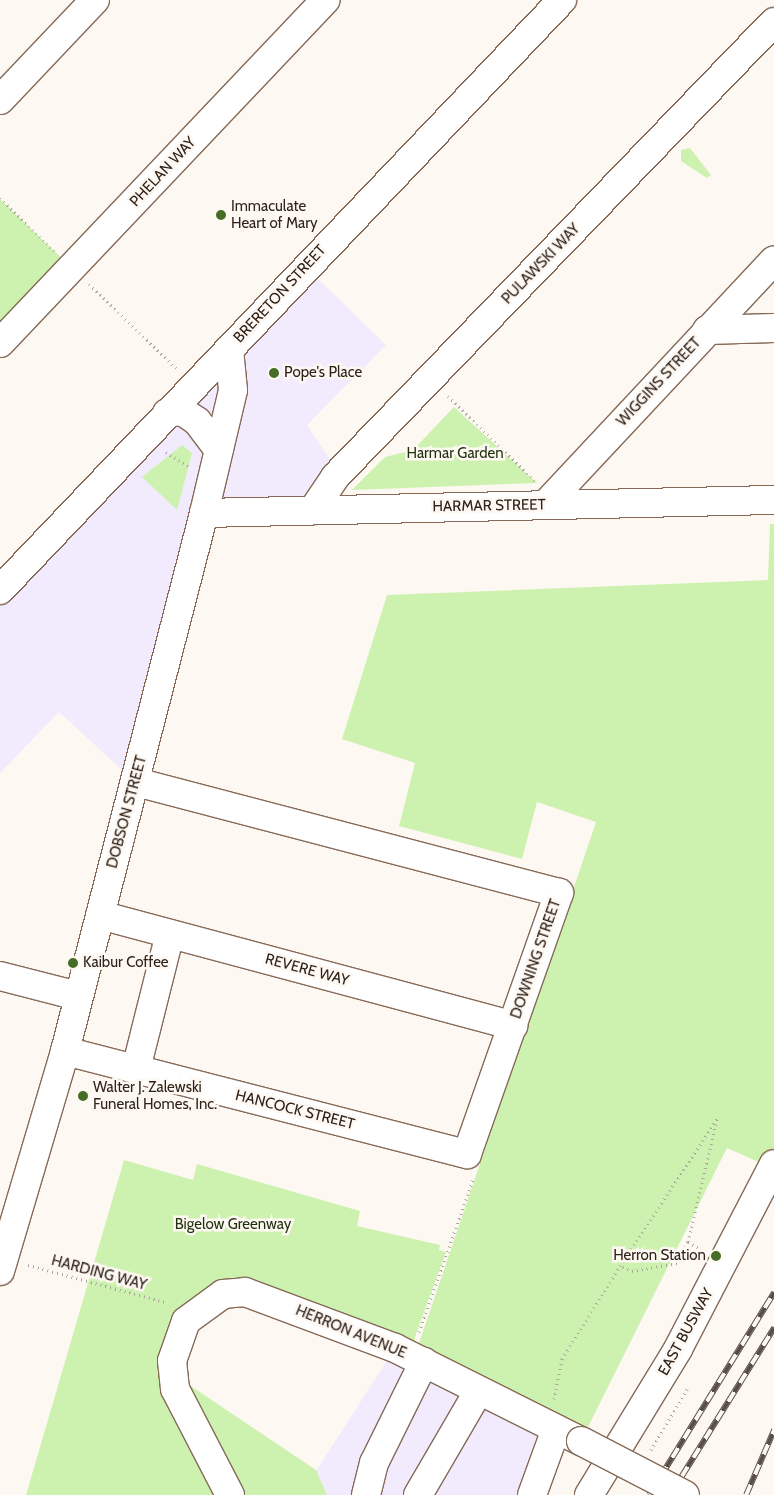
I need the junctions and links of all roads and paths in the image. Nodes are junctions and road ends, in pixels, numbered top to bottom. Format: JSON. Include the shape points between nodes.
{"nodes":[{"id":1,"x":95,"y":0,"type":"edge"},
{"id":2,"x":326,"y":0,"type":"edge"},
{"id":3,"x":562,"y":0,"type":"edge"},
{"id":4,"x":774,"y":22,"type":"edge"},
{"id":5,"x":0,"y":100,"type":"edge"},
{"id":6,"x":0,"y":198,"type":"edge"},
{"id":7,"x":61,"y":257,"type":"dead end"},
{"id":8,"x":774,"y":260,"type":"edge"},
{"id":9,"x":86,"y":282,"type":"dead end"},
{"id":10,"x":774,"y":328,"type":"edge"},
{"id":11,"x":708,"y":330,"type":"junction"},
{"id":12,"x":0,"y":343,"type":"edge"},
{"id":13,"x":228,"y":349,"type":"junction"},
{"id":14,"x":195,"y":385,"type":"junction"},
{"id":15,"x":446,"y":394,"type":"dead end"},
{"id":16,"x":167,"y":413,"type":"junction"},
{"id":17,"x":219,"y":450,"type":"junction"},
{"id":18,"x":165,"y":452,"type":"dead end"},
{"id":19,"x":182,"y":467,"type":"dead end"},
{"id":20,"x":540,"y":493,"type":"junction"},
{"id":21,"x":774,"y":500,"type":"edge"},
{"id":22,"x":313,"y":510,"type":"junction"},
{"id":23,"x":204,"y":513,"type":"junction"},
{"id":24,"x":0,"y":590,"type":"edge"},
{"id":25,"x":135,"y":782,"type":"junction"},
{"id":26,"x":100,"y":915,"type":"junction"},
{"id":27,"x":170,"y":934,"type":"junction"},
{"id":28,"x":0,"y":976,"type":"edge"},
{"id":29,"x":78,"y":996,"type":"junction"},
{"id":30,"x":513,"y":1026,"type":"junction"},
{"id":31,"x":65,"y":1051,"type":"junction"},
{"id":32,"x":136,"y":1069,"type":"junction"},
{"id":33,"x":467,"y":1154,"type":"junction"},
{"id":34,"x":774,"y":1164,"type":"edge"},
{"id":35,"x":688,"y":1242,"type":"junction"},
{"id":36,"x":699,"y":1248,"type":"dead end"},
{"id":37,"x":27,"y":1265,"type":"dead end"},
{"id":38,"x":620,"y":1266,"type":"junction"},
{"id":39,"x":0,"y":1271,"type":"edge"},
{"id":40,"x":165,"y":1302,"type":"dead end"},
{"id":41,"x":411,"y":1331,"type":"dead end"},
{"id":42,"x":424,"y":1362,"type":"junction"},
{"id":43,"x":690,"y":1386,"type":"dead end"},
{"id":44,"x":479,"y":1390,"type":"junction"},
{"id":45,"x":555,"y":1415,"type":"junction"},
{"id":46,"x":638,"y":1471,"type":"junction"},
{"id":47,"x":230,"y":1495,"type":"edge"},
{"id":48,"x":366,"y":1495,"type":"edge"},
{"id":49,"x":418,"y":1495,"type":"edge"},
{"id":50,"x":532,"y":1495,"type":"edge"},
{"id":51,"x":589,"y":1495,"type":"edge"},
{"id":52,"x":685,"y":1495,"type":"edge"}],
"edges":[{"from":1,"to":5,"type":"street"},
{"from":2,"to":12,"type":"street","name":"PHELAN WAY"},
{"from":3,"to":13,"type":"street","name":"BRERETON STREET"},
{"from":4,"to":22,"type":"street","name":"PULAWSKI WAY","via":[[335,477]]},
{"from":6,"to":7,"type":"path"},
{"from":8,"to":11,"type":"street","name":"WIGGINS STREET"},
{"from":9,"to":14,"type":"path"},
{"from":10,"to":11,"type":"street"},
{"from":11,"to":20,"type":"street","name":"WIGGINS STREET"},
{"from":13,"to":14,"type":"street","name":"BRERETON STREET"},
{"from":13,"to":17,"type":"street","name":"DOBSON STREET","via":[[234,390]]},
{"from":14,"to":16,"type":"street","name":"BRERETON STREET"},
{"from":15,"to":20,"type":"path"},
{"from":16,"to":17,"type":"street","via":[[182,411],[198,421]]},
{"from":16,"to":24,"type":"street","name":"BRERETON STREET"},
{"from":17,"to":23,"type":"street","name":"DOBSON STREET"},
{"from":18,"to":19,"type":"path"},
{"from":20,"to":21,"type":"street","name":"HARMAR STREET"},
{"from":20,"to":22,"type":"street","name":"HARMAR STREET"},
{"from":22,"to":23,"type":"street","name":"HARMAR STREET"},
{"from":23,"to":25,"type":"street","name":"DOBSON STREET"},
{"from":25,"to":26,"type":"street","name":"DOBSON STREET"},
{"from":25,"to":30,"type":"street","name":"DOWNING STREET","via":[[559,893]]},
{"from":26,"to":27,"type":"street","name":"REVERE WAY"},
{"from":26,"to":29,"type":"street","name":"DOBSON STREET"},
{"from":27,"to":30,"type":"street","name":"REVERE WAY"},
{"from":27,"to":32,"type":"street"},
{"from":28,"to":29,"type":"street"},
{"from":29,"to":31,"type":"street","name":"DOBSON STREET"},
{"from":30,"to":33,"type":"street","name":"DOWNING STREET"},
{"from":31,"to":32,"type":"street","name":"HANCOCK STREET"},
{"from":31,"to":39,"type":"street","name":"DOBSON STREET"},
{"from":32,"to":33,"type":"street","name":"HANCOCK STREET"},
{"from":33,"to":41,"type":"path","via":[[478,1166],[418,1335]]},
{"from":34,"to":51,"type":"street","name":"EAST BUSWAY","via":[[678,1349]]},
{"from":35,"to":36,"type":"path"},
{"from":35,"to":38,"type":"path","via":[[677,1263],[634,1271]]},
{"from":35,"to":38,"type":"path","via":[[717,1119]]},
{"from":37,"to":40,"type":"path","name":"HARDING WAY"},
{"from":38,"to":45,"type":"path","via":[[562,1359]]},
{"from":42,"to":44,"type":"street","name":"HERRON AVENUE"},
{"from":42,"to":47,"type":"street","name":"HERRON AVENUE","via":[[245,1292],[224,1294],[203,1305],[176,1339],[172,1361],[175,1389]]},
{"from":42,"to":48,"type":"street","via":[[374,1464]]},
{"from":43,"to":46,"type":"path"},
{"from":44,"to":45,"type":"street","name":"HERRON AVENUE"},
{"from":44,"to":49,"type":"street"},
{"from":45,"to":46,"type":"street","name":"HERRON AVENUE","bridge":true,"via":[[581,1441]]},
{"from":45,"to":50,"type":"street"},
{"from":46,"to":52,"type":"street","name":"HERRON AVENUE","bridge":true}]}
